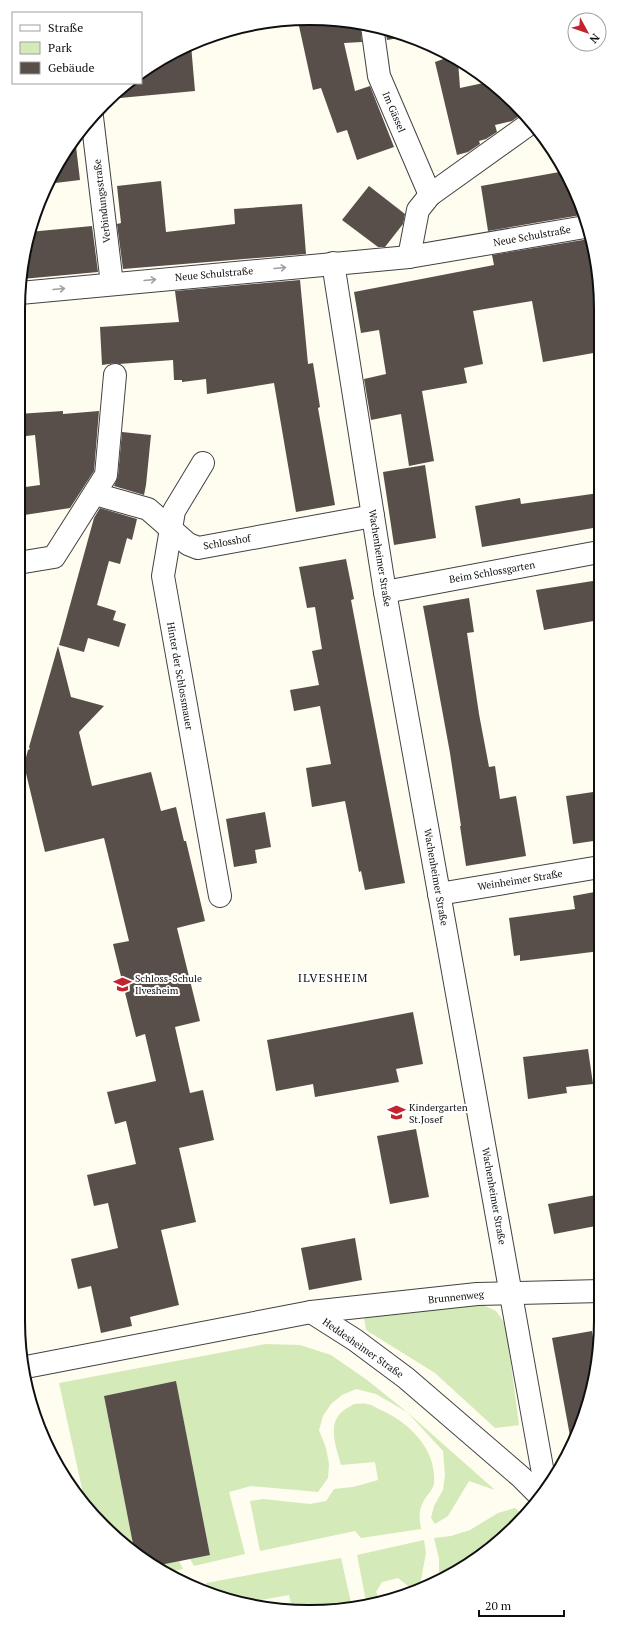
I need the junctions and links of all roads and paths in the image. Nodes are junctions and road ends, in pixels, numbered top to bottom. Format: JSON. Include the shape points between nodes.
{"nodes":[{"id":1,"x":373,"y":32,"type":"edge"},
{"id":2,"x":93,"y":125,"type":"edge"},
{"id":3,"x":526,"y":126,"type":"edge"},
{"id":4,"x":430,"y":195,"type":"junction"},
{"id":5,"x":582,"y":228,"type":"edge"},
{"id":6,"x":409,"y":258,"type":"junction"},
{"id":7,"x":332,"y":263,"type":"junction"},
{"id":8,"x":112,"y":284,"type":"junction"},
{"id":9,"x":26,"y":292,"type":"edge"},
{"id":10,"x":115,"y":375,"type":"dead end"},
{"id":11,"x":203,"y":463,"type":"dead end"},
{"id":12,"x":95,"y":494,"type":"junction"},
{"id":13,"x":373,"y":516,"type":"junction"},
{"id":14,"x":171,"y":529,"type":"junction"},
{"id":15,"x":594,"y":553,"type":"edge"},
{"id":16,"x":25,"y":562,"type":"edge"},
{"id":17,"x":385,"y":592,"type":"junction"},
{"id":18,"x":594,"y":868,"type":"edge"},
{"id":19,"x":439,"y":894,"type":"junction"},
{"id":20,"x":220,"y":896,"type":"dead end"},
{"id":21,"x":594,"y":1291,"type":"edge"},
{"id":22,"x":512,"y":1292,"type":"junction"},
{"id":23,"x":311,"y":1312,"type":"junction"},
{"id":24,"x":28,"y":1367,"type":"edge"},
{"id":25,"x":544,"y":1481,"type":"edge"},
{"id":26,"x":536,"y":1492,"type":"edge"}],
"edges":[{"from":1,"to":4,"type":"street","name":"Im Gässel","via":[[379,76]]},
{"from":2,"to":8,"type":"street","name":"Verbindungsstraße"},
{"from":3,"to":4,"type":"street"},
{"from":4,"to":6,"type":"street","via":[[418,210]]},
{"from":5,"to":6,"type":"street","name":"Neue Schulstraße"},
{"from":6,"to":7,"type":"street","name":"Neue Schulstraße"},
{"from":8,"to":7,"type":"street","name":"Neue Schulstraße","one_way":true},
{"from":7,"to":13,"type":"street","name":"Wachenheimer Straße"},
{"from":9,"to":8,"type":"street","name":"Neue Schulstraße","one_way":true},
{"from":10,"to":12,"type":"street","via":[[106,475]]},
{"from":11,"to":14,"type":"street","name":"Hinter der Schlossmauer","via":[[174,511]]},
{"from":12,"to":14,"type":"street","name":"Schlosshof","via":[[148,509]]},
{"from":12,"to":16,"type":"street","via":[[54,557]]},
{"from":13,"to":14,"type":"street","name":"Schlosshof","via":[[198,548],[188,544]]},
{"from":13,"to":17,"type":"street","name":"Wachenheimer Straße"},
{"from":14,"to":20,"type":"street","name":"Hinter der Schlossmauer","via":[[163,576]]},
{"from":15,"to":17,"type":"street","name":"Beim Schlossgarten"},
{"from":17,"to":19,"type":"street","name":"Wachenheimer Straße"},
{"from":18,"to":19,"type":"street","name":"Weinheimer Straße"},
{"from":19,"to":22,"type":"street","name":"Wachenheimer Straße"},
{"from":21,"to":22,"type":"street","name":"Brunnenweg"},
{"from":22,"to":23,"type":"street","name":"Brunnenweg"},
{"from":22,"to":25,"type":"street","name":"Wachenheimer Straße"},
{"from":23,"to":24,"type":"street"},
{"from":23,"to":26,"type":"street","name":"Heddesheimer Straße","via":[[355,1340],[406,1378]]}]}
